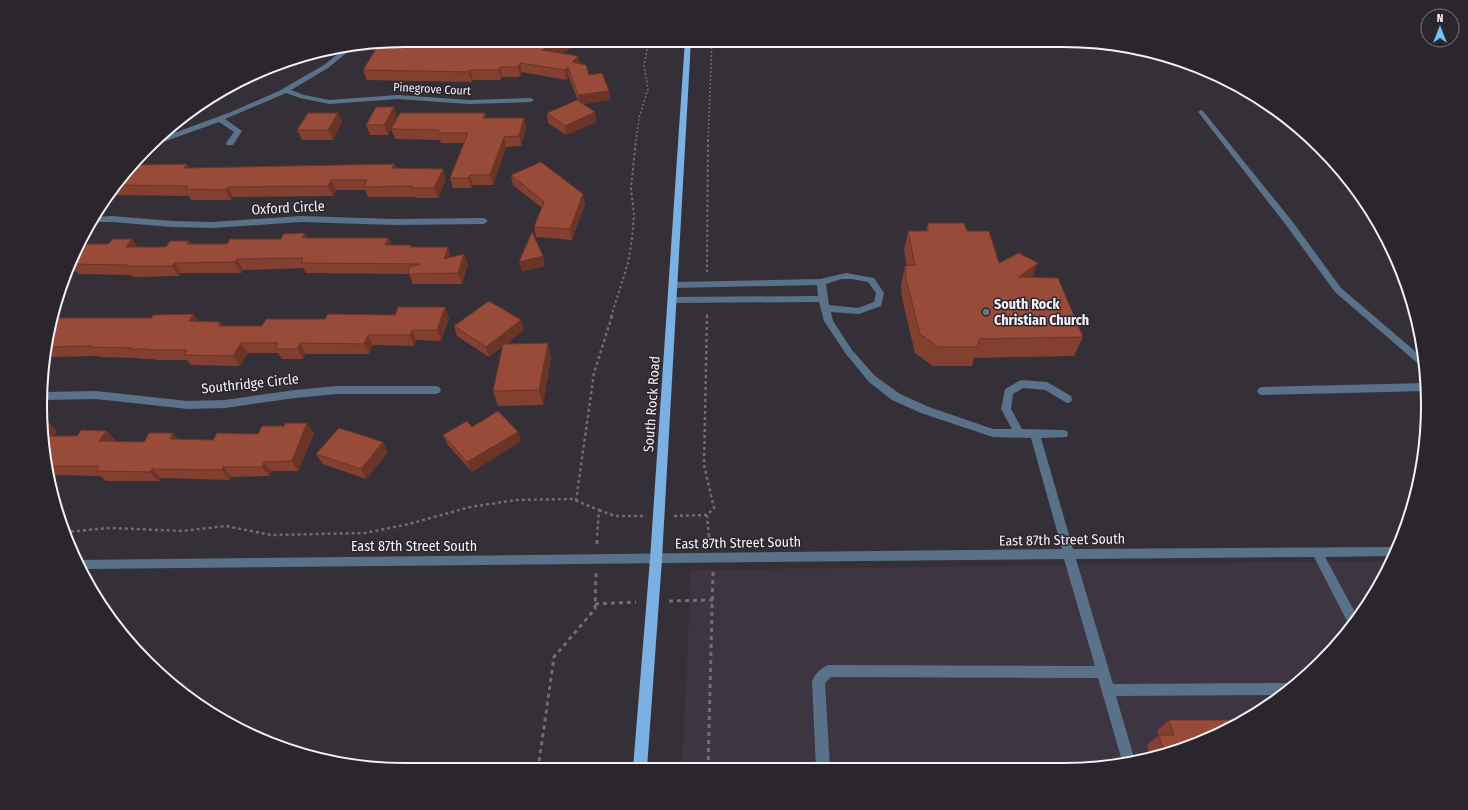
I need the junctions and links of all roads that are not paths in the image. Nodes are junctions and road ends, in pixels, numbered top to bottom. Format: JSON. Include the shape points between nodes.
{"nodes":[{"id":1,"x":688,"y":47,"type":"edge"},
{"id":2,"x":344,"y":52,"type":"edge"},
{"id":3,"x":287,"y":91,"type":"junction"},
{"id":4,"x":531,"y":100,"type":"dead end"},
{"id":5,"x":1201,"y":112,"type":"dead end"},
{"id":6,"x":220,"y":119,"type":"junction"},
{"id":7,"x":168,"y":137,"type":"edge"},
{"id":8,"x":230,"y":143,"type":"dead end"},
{"id":9,"x":99,"y":220,"type":"edge"},
{"id":10,"x":484,"y":221,"type":"dead end"},
{"id":11,"x":821,"y":282,"type":"junction"},
{"id":12,"x":674,"y":284,"type":"junction"},
{"id":13,"x":672,"y":300,"type":"junction"},
{"id":14,"x":825,"y":304,"type":"junction"},
{"id":15,"x":1418,"y":359,"type":"edge"},
{"id":16,"x":1420,"y":387,"type":"edge"},
{"id":17,"x":436,"y":390,"type":"dead end"},
{"id":18,"x":1262,"y":391,"type":"dead end"},
{"id":19,"x":47,"y":396,"type":"edge"},
{"id":20,"x":1067,"y":399,"type":"dead end"},
{"id":21,"x":1019,"y":433,"type":"junction"},
{"id":22,"x":1036,"y":434,"type":"junction"},
{"id":23,"x":1063,"y":434,"type":"dead end"},
{"id":24,"x":1390,"y":551,"type":"edge"},
{"id":25,"x":1317,"y":552,"type":"junction"},
{"id":26,"x":1068,"y":555,"type":"junction"},
{"id":27,"x":656,"y":559,"type":"junction"},
{"id":28,"x":85,"y":564,"type":"edge"},
{"id":29,"x":1351,"y":617,"type":"edge"},
{"id":30,"x":1102,"y":672,"type":"junction"},
{"id":31,"x":1281,"y":689,"type":"edge"},
{"id":32,"x":1108,"y":690,"type":"junction"},
{"id":33,"x":1127,"y":757,"type":"edge"},
{"id":34,"x":640,"y":763,"type":"edge"},
{"id":35,"x":823,"y":763,"type":"edge"}],
"edges":[{"from":1,"to":12,"type":"main road","name":"South Rock Road"},
{"from":2,"to":3,"type":"street"},
{"from":3,"to":4,"type":"street","name":"Pinegrove Court","via":[[302,97],[329,102],[398,97],[469,102]]},
{"from":3,"to":6,"type":"street"},
{"from":5,"to":15,"type":"street","via":[[1338,290]]},
{"from":6,"to":7,"type":"street"},
{"from":6,"to":8,"type":"street","via":[[238,131]]},
{"from":9,"to":10,"type":"street","name":"Oxford Circle","via":[[212,225],[314,219],[394,222]]},
{"from":11,"to":12,"type":"street"},
{"from":11,"to":14,"type":"street"},
{"from":11,"to":14,"type":"street","via":[[838,276],[863,278],[871,280],[880,293],[878,304],[859,311]]},
{"from":12,"to":13,"type":"main road","name":"South Rock Road"},
{"from":13,"to":14,"type":"street"},
{"from":13,"to":27,"type":"main road","name":"South Rock Road"},
{"from":14,"to":21,"type":"street","via":[[830,321],[848,352],[872,379],[896,397],[971,427],[993,433]]},
{"from":16,"to":18,"type":"street"},
{"from":17,"to":19,"type":"street","name":"Southridge Circle","via":[[337,390],[225,404],[188,405],[86,394]]},
{"from":20,"to":21,"type":"street","via":[[1047,386],[1021,384],[1008,392],[1006,409]]},
{"from":21,"to":22,"type":"street"},
{"from":22,"to":23,"type":"street"},
{"from":22,"to":26,"type":"street"},
{"from":24,"to":25,"type":"street","name":"East 87th Street South"},
{"from":25,"to":26,"type":"street","name":"East 87th Street South"},
{"from":25,"to":29,"type":"street"},
{"from":26,"to":27,"type":"street","name":"East 87th Street South"},
{"from":26,"to":30,"type":"street"},
{"from":27,"to":28,"type":"street","name":"East 87th Street South"},
{"from":27,"to":34,"type":"main road","name":"South Rock Road"},
{"from":30,"to":32,"type":"street"},
{"from":30,"to":35,"type":"street","via":[[828,671],[818,681]]},
{"from":31,"to":32,"type":"street"},
{"from":32,"to":33,"type":"street"}]}
